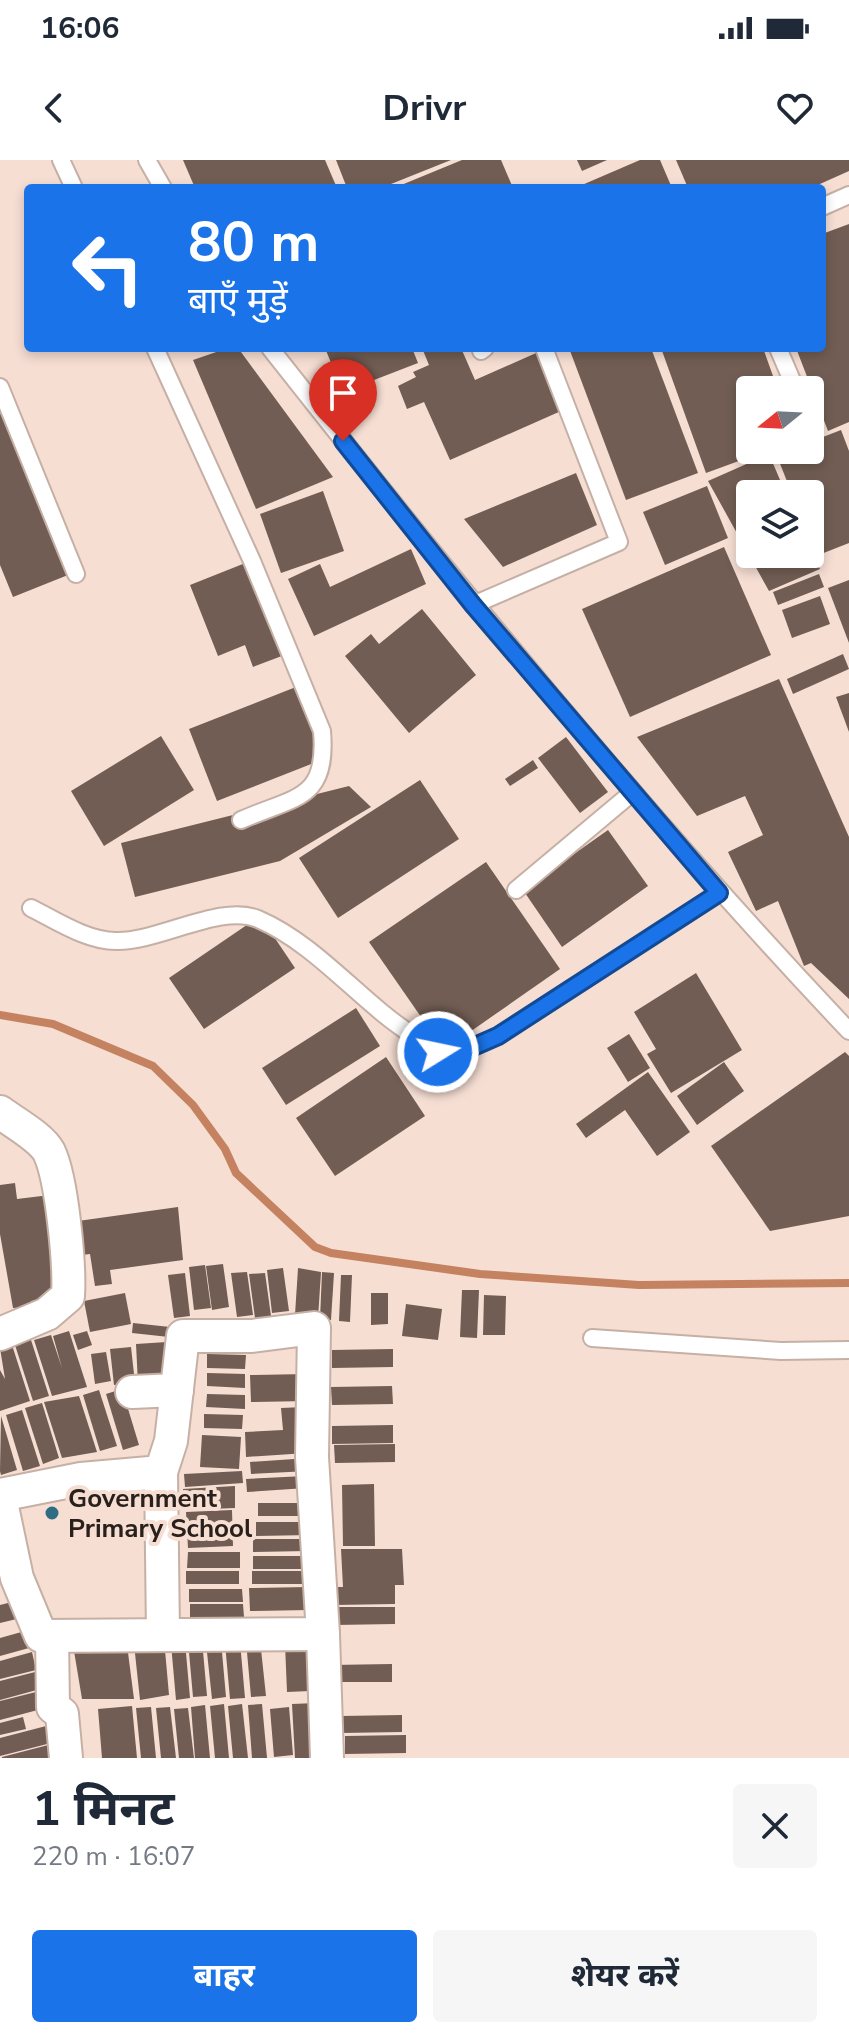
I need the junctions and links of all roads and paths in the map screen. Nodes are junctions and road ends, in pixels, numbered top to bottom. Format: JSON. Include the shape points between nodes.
{"nodes":[{"id":1,"x":61,"y":160,"type":"edge"},
{"id":2,"x":147,"y":160,"type":"edge"},
{"id":3,"x":72,"y":184,"type":"edge"},
{"id":4,"x":161,"y":184,"type":"edge"},
{"id":5,"x":849,"y":195,"type":"edge"},
{"id":6,"x":826,"y":205,"type":"edge"},
{"id":7,"x":157,"y":352,"type":"edge"},
{"id":8,"x":273,"y":352,"type":"edge"},
{"id":9,"x":546,"y":352,"type":"edge"},
{"id":10,"x":780,"y":352,"type":"edge"},
{"id":11,"x":790,"y":376,"type":"edge"},
{"id":12,"x":0,"y":387,"type":"edge"},
{"id":13,"x":76,"y":574,"type":"dead end"},
{"id":14,"x":473,"y":605,"type":"junction"},
{"id":15,"x":633,"y":792,"type":"junction"},
{"id":16,"x":241,"y":820,"type":"dead end"},
{"id":17,"x":516,"y":890,"type":"dead end"},
{"id":18,"x":719,"y":893,"type":"junction"},
{"id":19,"x":31,"y":908,"type":"dead end"},
{"id":20,"x":849,"y":1031,"type":"edge"},
{"id":21,"x":0,"y":1112,"type":"edge"},
{"id":22,"x":0,"y":1334,"type":"edge"},
{"id":23,"x":592,"y":1338,"type":"dead end"},
{"id":24,"x":849,"y":1350,"type":"edge"},
{"id":25,"x":177,"y":1390,"type":"junction"},
{"id":26,"x":132,"y":1392,"type":"dead end"},
{"id":27,"x":161,"y":1472,"type":"junction"},
{"id":28,"x":0,"y":1496,"type":"edge"},
{"id":29,"x":323,"y":1634,"type":"junction"},
{"id":30,"x":163,"y":1635,"type":"junction"},
{"id":31,"x":52,"y":1636,"type":"junction"},
{"id":32,"x":66,"y":1758,"type":"edge"},
{"id":33,"x":327,"y":1758,"type":"edge"}],
"edges":[{"from":1,"to":3,"type":"lane"},
{"from":2,"to":4,"type":"lane"},
{"from":5,"to":6,"type":"lane"},
{"from":7,"to":16,"type":"lane","via":[[322,731],[320,779],[310,790]]},
{"from":8,"to":14,"type":"lane"},
{"from":9,"to":14,"type":"lane","via":[[619,542]]},
{"from":10,"to":11,"type":"lane"},
{"from":12,"to":13,"type":"lane"},
{"from":14,"to":15,"type":"lane"},
{"from":15,"to":17,"type":"lane"},
{"from":15,"to":18,"type":"lane"},
{"from":18,"to":19,"type":"lane","via":[[498,1036],[466,1050],[438,1052],[403,1030],[292,937],[255,917],[220,917],[154,938],[114,941],[87,935]]},
{"from":18,"to":20,"type":"lane"},
{"from":21,"to":22,"type":"street","via":[[48,1150],[69,1279],[68,1296],[47,1314]]},
{"from":23,"to":24,"type":"lane","via":[[781,1351]]},
{"from":25,"to":26,"type":"street"},
{"from":25,"to":27,"type":"street"},
{"from":25,"to":29,"type":"street","via":[[183,1336],[252,1336],[314,1328],[312,1457]]},
{"from":27,"to":28,"type":"street","via":[[81,1479]]},
{"from":27,"to":30,"type":"street"},
{"from":28,"to":31,"type":"street","via":[[17,1578],[41,1636]]},
{"from":29,"to":30,"type":"street"},
{"from":29,"to":33,"type":"street"},
{"from":30,"to":31,"type":"street"},
{"from":31,"to":32,"type":"street","via":[[53,1707],[62,1714]]}]}
